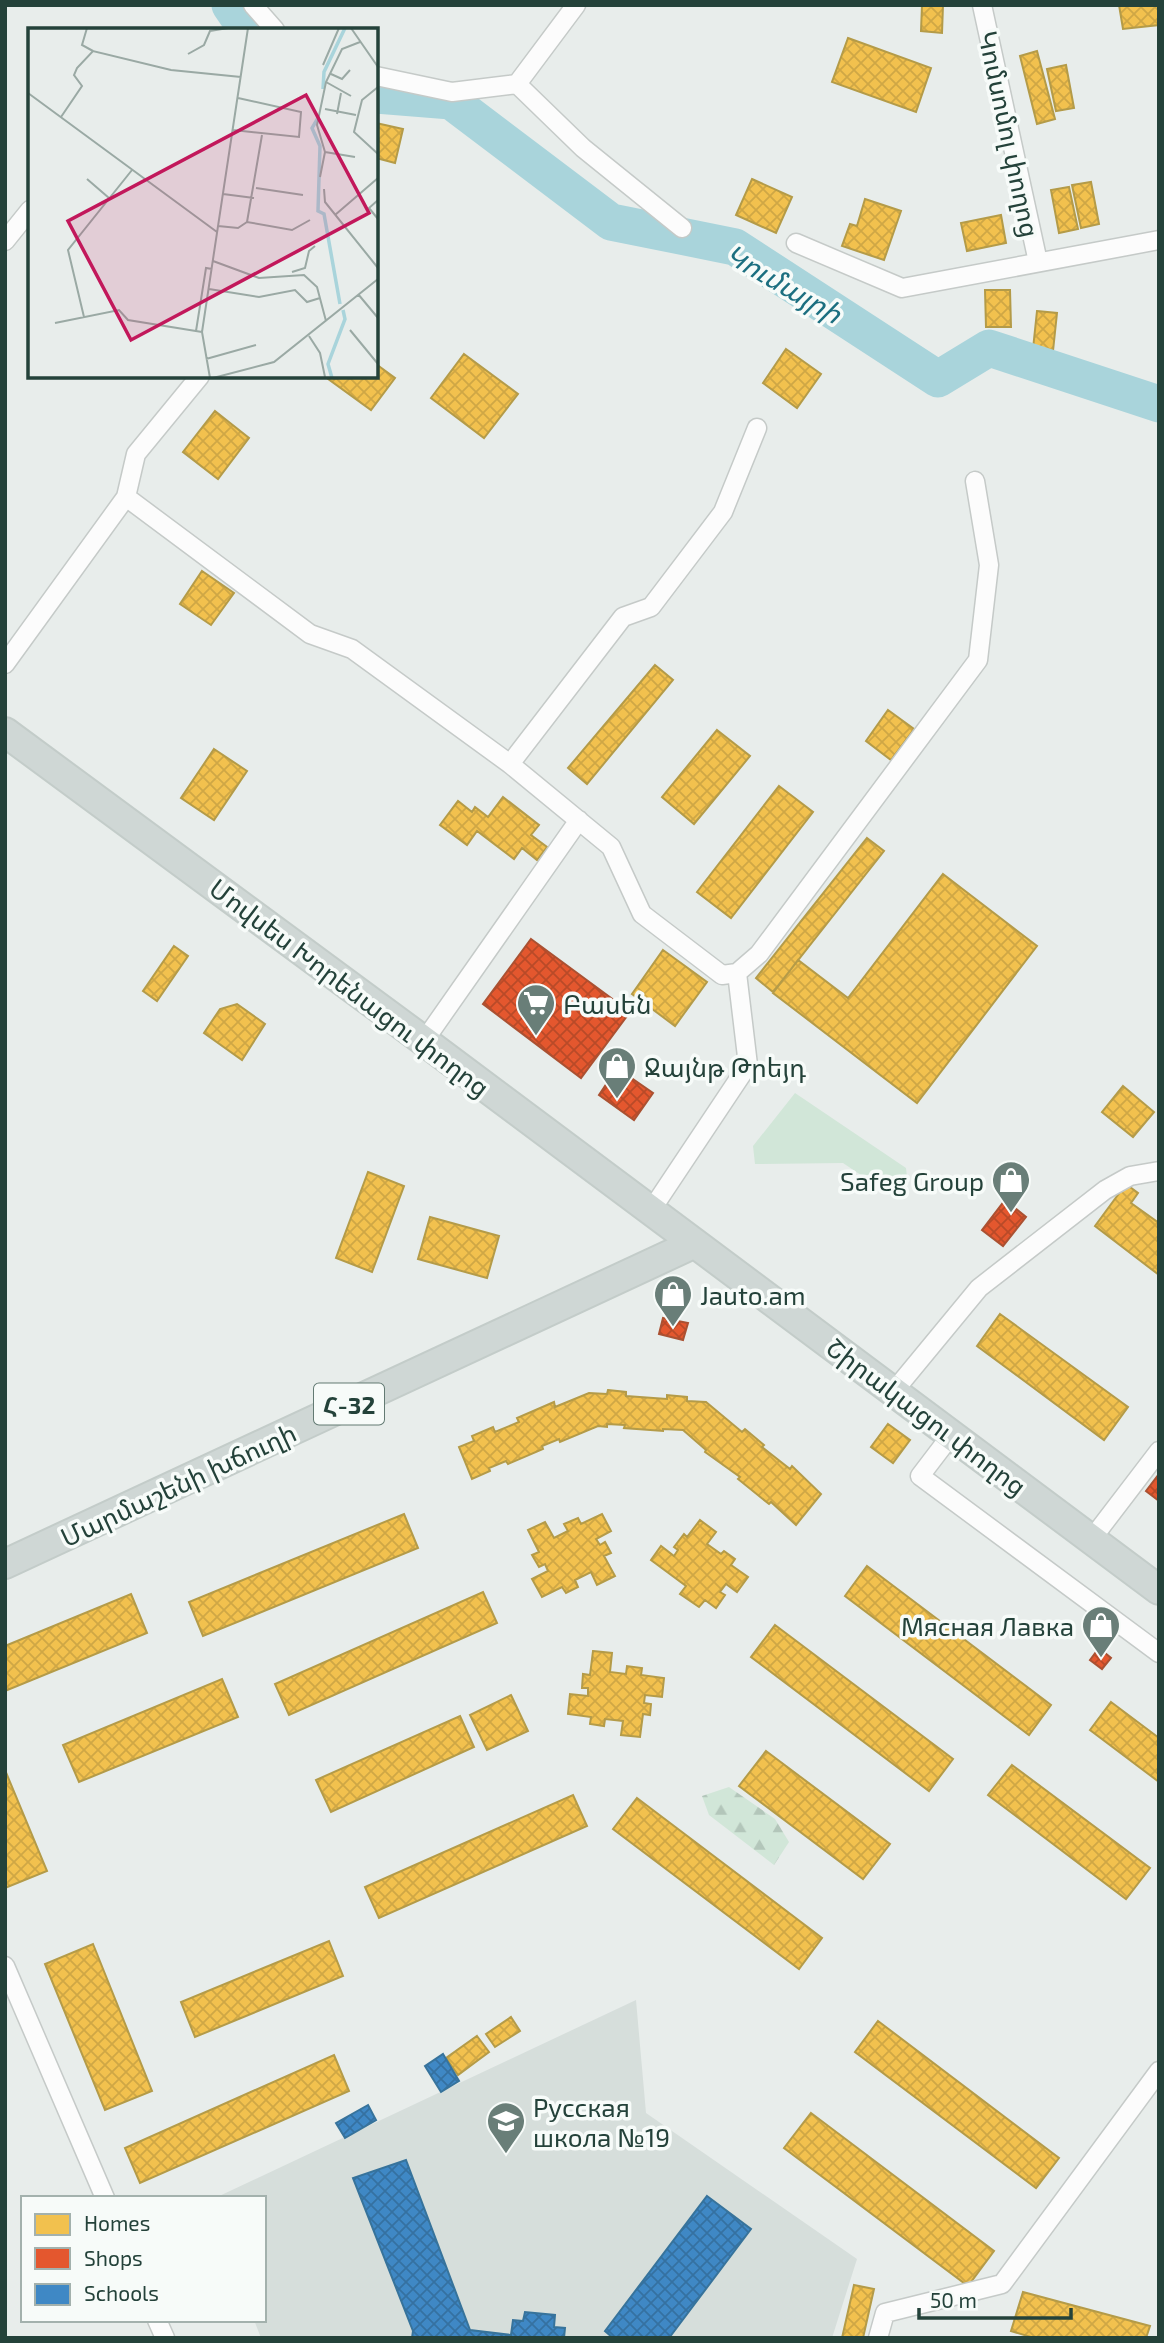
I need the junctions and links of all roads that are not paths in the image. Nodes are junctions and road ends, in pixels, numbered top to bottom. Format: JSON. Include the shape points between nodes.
{"nodes":[{"id":1,"x":253,"y":5,"type":"edge"},
{"id":2,"x":576,"y":5,"type":"edge"},
{"id":3,"x":982,"y":5,"type":"edge"},
{"id":4,"x":273,"y":28,"type":"edge"},
{"id":5,"x":378,"y":76,"type":"edge"},
{"id":6,"x":517,"y":84,"type":"junction"},
{"id":7,"x":28,"y":212,"type":"edge"},
{"id":8,"x":682,"y":228,"type":"dead end"},
{"id":9,"x":1159,"y":240,"type":"edge"},
{"id":10,"x":5,"y":241,"type":"edge"},
{"id":11,"x":796,"y":243,"type":"dead end"},
{"id":12,"x":1038,"y":262,"type":"junction"},
{"id":13,"x":198,"y":378,"type":"edge"},
{"id":14,"x":757,"y":428,"type":"dead end"},
{"id":15,"x":975,"y":481,"type":"dead end"},
{"id":16,"x":126,"y":497,"type":"junction"},
{"id":17,"x":5,"y":664,"type":"edge"},
{"id":18,"x":5,"y":732,"type":"edge"},
{"id":19,"x":510,"y":764,"type":"junction"},
{"id":20,"x":579,"y":820,"type":"junction"},
{"id":21,"x":737,"y":973,"type":"junction"},
{"id":22,"x":424,"y":1041,"type":"junction"},
{"id":23,"x":1159,"y":1171,"type":"edge"},
{"id":24,"x":650,"y":1212,"type":"junction"},
{"id":25,"x":693,"y":1244,"type":"junction"},
{"id":26,"x":894,"y":1391,"type":"junction"},
{"id":27,"x":952,"y":1434,"type":"junction"},
{"id":28,"x":1159,"y":1451,"type":"edge"},
{"id":29,"x":1091,"y":1540,"type":"junction"},
{"id":30,"x":5,"y":1564,"type":"edge"},
{"id":31,"x":1159,"y":1590,"type":"edge"},
{"id":32,"x":1159,"y":1653,"type":"edge"},
{"id":33,"x":5,"y":1966,"type":"edge"},
{"id":34,"x":1159,"y":2071,"type":"edge"},
{"id":35,"x":104,"y":2196,"type":"edge"},
{"id":36,"x":158,"y":2322,"type":"edge"},
{"id":37,"x":165,"y":2338,"type":"edge"},
{"id":38,"x":878,"y":2338,"type":"edge"}],
"edges":[{"from":1,"to":4,"type":"street"},
{"from":2,"to":6,"type":"street"},
{"from":3,"to":12,"type":"street","name":"Կոմսոմոլ փողոց"},
{"from":5,"to":6,"type":"street","via":[[452,92]]},
{"from":6,"to":8,"type":"street","via":[[583,148]]},
{"from":7,"to":10,"type":"street"},
{"from":9,"to":12,"type":"street"},
{"from":11,"to":12,"type":"street","via":[[902,288]]},
{"from":13,"to":16,"type":"street","via":[[136,454]]},
{"from":14,"to":19,"type":"street","via":[[723,512],[652,607],[623,617]]},
{"from":15,"to":21,"type":"street","via":[[989,565],[978,660],[759,954]]},
{"from":16,"to":17,"type":"street"},
{"from":16,"to":19,"type":"street","via":[[310,634],[352,649]]},
{"from":18,"to":22,"type":"main road","name":"Մովսես Խորենացու փողոց"},
{"from":19,"to":20,"type":"street"},
{"from":20,"to":21,"type":"street","via":[[611,847],[642,914],[722,975]]},
{"from":20,"to":22,"type":"street"},
{"from":21,"to":24,"type":"street","via":[[748,1065]]},
{"from":22,"to":24,"type":"main road","name":"Մովսես Խորենացու փողոց"},
{"from":23,"to":26,"type":"street","via":[[1130,1176],[1105,1190],[979,1288]]},
{"from":24,"to":25,"type":"main road","name":"Մովսես Խորենացու փողոց"},
{"from":25,"to":26,"type":"main road","name":"Շիրակացու փողոց"},
{"from":25,"to":30,"type":"main road","name":"Մարմաշենի խճուղի","number":"Հ-32"},
{"from":26,"to":27,"type":"main road","name":"Շիրակացու փողոց"},
{"from":27,"to":29,"type":"main road","name":"Շիրակացու փողոց"},
{"from":27,"to":32,"type":"street","via":[[920,1476]]},
{"from":28,"to":29,"type":"street"},
{"from":29,"to":31,"type":"main road","name":"Շիրակացու փողոց"},
{"from":33,"to":35,"type":"street"},
{"from":34,"to":38,"type":"street","via":[[1002,2284],[886,2313]]},
{"from":36,"to":37,"type":"street"}]}
